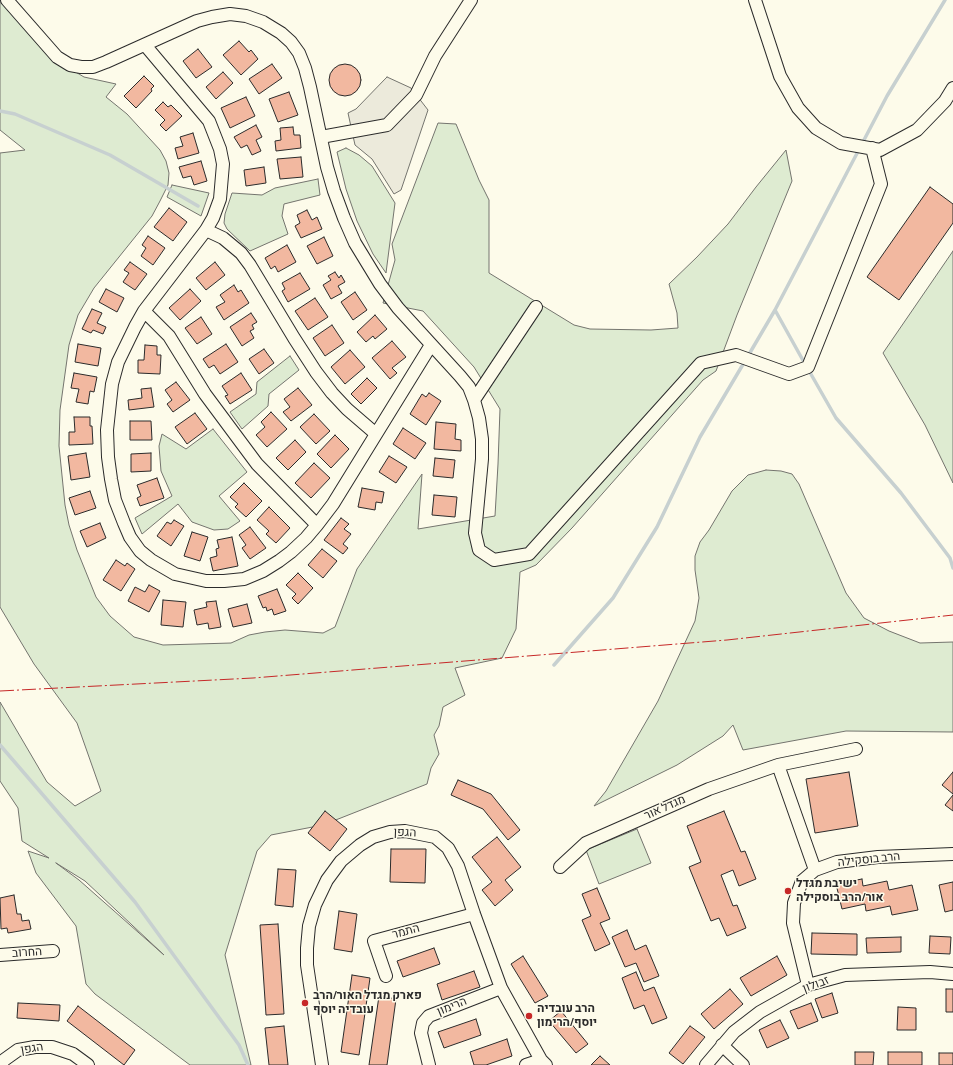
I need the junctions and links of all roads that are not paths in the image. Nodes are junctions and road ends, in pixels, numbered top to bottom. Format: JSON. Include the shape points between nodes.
{"nodes":[{"id":1,"x":7,"y":0,"type":"edge"},
{"id":2,"x":471,"y":0,"type":"edge"},
{"id":3,"x":755,"y":0,"type":"edge"},
{"id":4,"x":145,"y":45,"type":"junction"},
{"id":5,"x":953,"y":88,"type":"edge"},
{"id":6,"x":321,"y":137,"type":"junction"},
{"id":7,"x":872,"y":148,"type":"junction"},
{"id":8,"x":206,"y":230,"type":"junction"},
{"id":9,"x":536,"y":307,"type":"dead end"},
{"id":10,"x":144,"y":311,"type":"junction"},
{"id":11,"x":431,"y":345,"type":"junction"},
{"id":12,"x":474,"y":400,"type":"junction"},
{"id":13,"x":376,"y":434,"type":"junction"},
{"id":14,"x":317,"y":525,"type":"junction"},
{"id":15,"x":856,"y":749,"type":"dead end"},
{"id":16,"x":778,"y":765,"type":"junction"},
{"id":17,"x":953,"y":854,"type":"edge"},
{"id":18,"x":560,"y":867,"type":"dead end"},
{"id":19,"x":816,"y":870,"type":"junction"},
{"id":20,"x":474,"y":914,"type":"junction"},
{"id":21,"x":53,"y":951,"type":"dead end"},
{"id":22,"x":0,"y":955,"type":"edge"},
{"id":23,"x":953,"y":974,"type":"edge"},
{"id":24,"x":386,"y":976,"type":"dead end"},
{"id":25,"x":808,"y":985,"type":"junction"},
{"id":26,"x":501,"y":988,"type":"junction"},
{"id":27,"x":722,"y":1045,"type":"junction"},
{"id":28,"x":543,"y":1062,"type":"edge"},
{"id":29,"x":1,"y":1065,"type":"edge"},
{"id":30,"x":88,"y":1065,"type":"edge"},
{"id":31,"x":322,"y":1065,"type":"edge"},
{"id":32,"x":429,"y":1065,"type":"edge"},
{"id":33,"x":526,"y":1065,"type":"edge"},
{"id":34,"x":706,"y":1065,"type":"edge"},
{"id":35,"x":742,"y":1065,"type":"edge"}],
"edges":[{"from":1,"to":4,"type":"street","via":[[57,57],[70,64],[93,67]]},
{"from":2,"to":6,"type":"street","via":[[435,56],[416,95],[387,124]]},
{"from":3,"to":7,"type":"street","via":[[780,76],[798,108],[816,128],[841,143]]},
{"from":4,"to":6,"type":"street","via":[[197,21],[212,17],[230,14],[263,22],[281,33],[299,53],[310,87]]},
{"from":4,"to":8,"type":"street","via":[[209,121],[220,149],[223,164],[220,199]]},
{"from":5,"to":7,"type":"street","via":[[946,101],[917,130],[880,150]]},
{"from":6,"to":11,"type":"street","via":[[334,192],[355,243],[380,284]]},
{"from":7,"to":12,"type":"street","via":[[882,184],[808,367],[789,374],[736,355],[701,363],[528,554],[494,560],[479,550],[475,533],[482,439]]},
{"from":8,"to":10,"type":"street"},
{"from":8,"to":13,"type":"street","via":[[223,238],[241,253],[316,372],[347,409]]},
{"from":9,"to":12,"type":"street"},
{"from":10,"to":14,"type":"street","via":[[169,336],[205,394],[257,464]]},
{"from":10,"to":14,"type":"street","via":[[118,362],[112,384],[107,430],[108,457],[116,500],[130,537],[140,551],[175,574],[206,581],[244,579],[285,557]]},
{"from":11,"to":12,"type":"street","via":[[460,376]]},
{"from":11,"to":13,"type":"street"},
{"from":13,"to":14,"type":"street"},
{"from":15,"to":16,"type":"street","name":"מגדל אור"},
{"from":16,"to":18,"type":"street","name":"מגדל אור","via":[[709,789],[586,843]]},
{"from":16,"to":19,"type":"street"},
{"from":17,"to":19,"type":"street","name":"הרב בוסקילה","via":[[878,857],[837,862]]},
{"from":19,"to":25,"type":"street","name":"הרב בוסקילה","via":[[802,881],[794,903],[793,923]]},
{"from":20,"to":24,"type":"street","name":"התמר","via":[[374,941]]},
{"from":20,"to":26,"type":"street","name":"הגפן"},
{"from":20,"to":31,"type":"street","name":"הגפן","via":[[458,866],[448,848],[435,837],[405,831],[390,832],[360,845],[340,861],[315,905],[309,926],[307,948],[307,965]]},
{"from":21,"to":22,"type":"street","name":"החרוב"},
{"from":23,"to":25,"type":"street","name":"זבולון","via":[[930,972],[845,975]]},
{"from":25,"to":27,"type":"street","name":"זבולון","via":[[760,1012]]},
{"from":26,"to":28,"type":"street","name":"הגפן"},
{"from":26,"to":32,"type":"street","name":"הרימון","via":[[429,1016],[423,1023],[421,1033]]},
{"from":27,"to":34,"type":"street","name":"זבולון"},
{"from":27,"to":35,"type":"street"},
{"from":28,"to":33,"type":"street"},
{"from":29,"to":30,"type":"street","name":"הגפן","via":[[18,1050],[52,1047],[73,1054]]}]}
